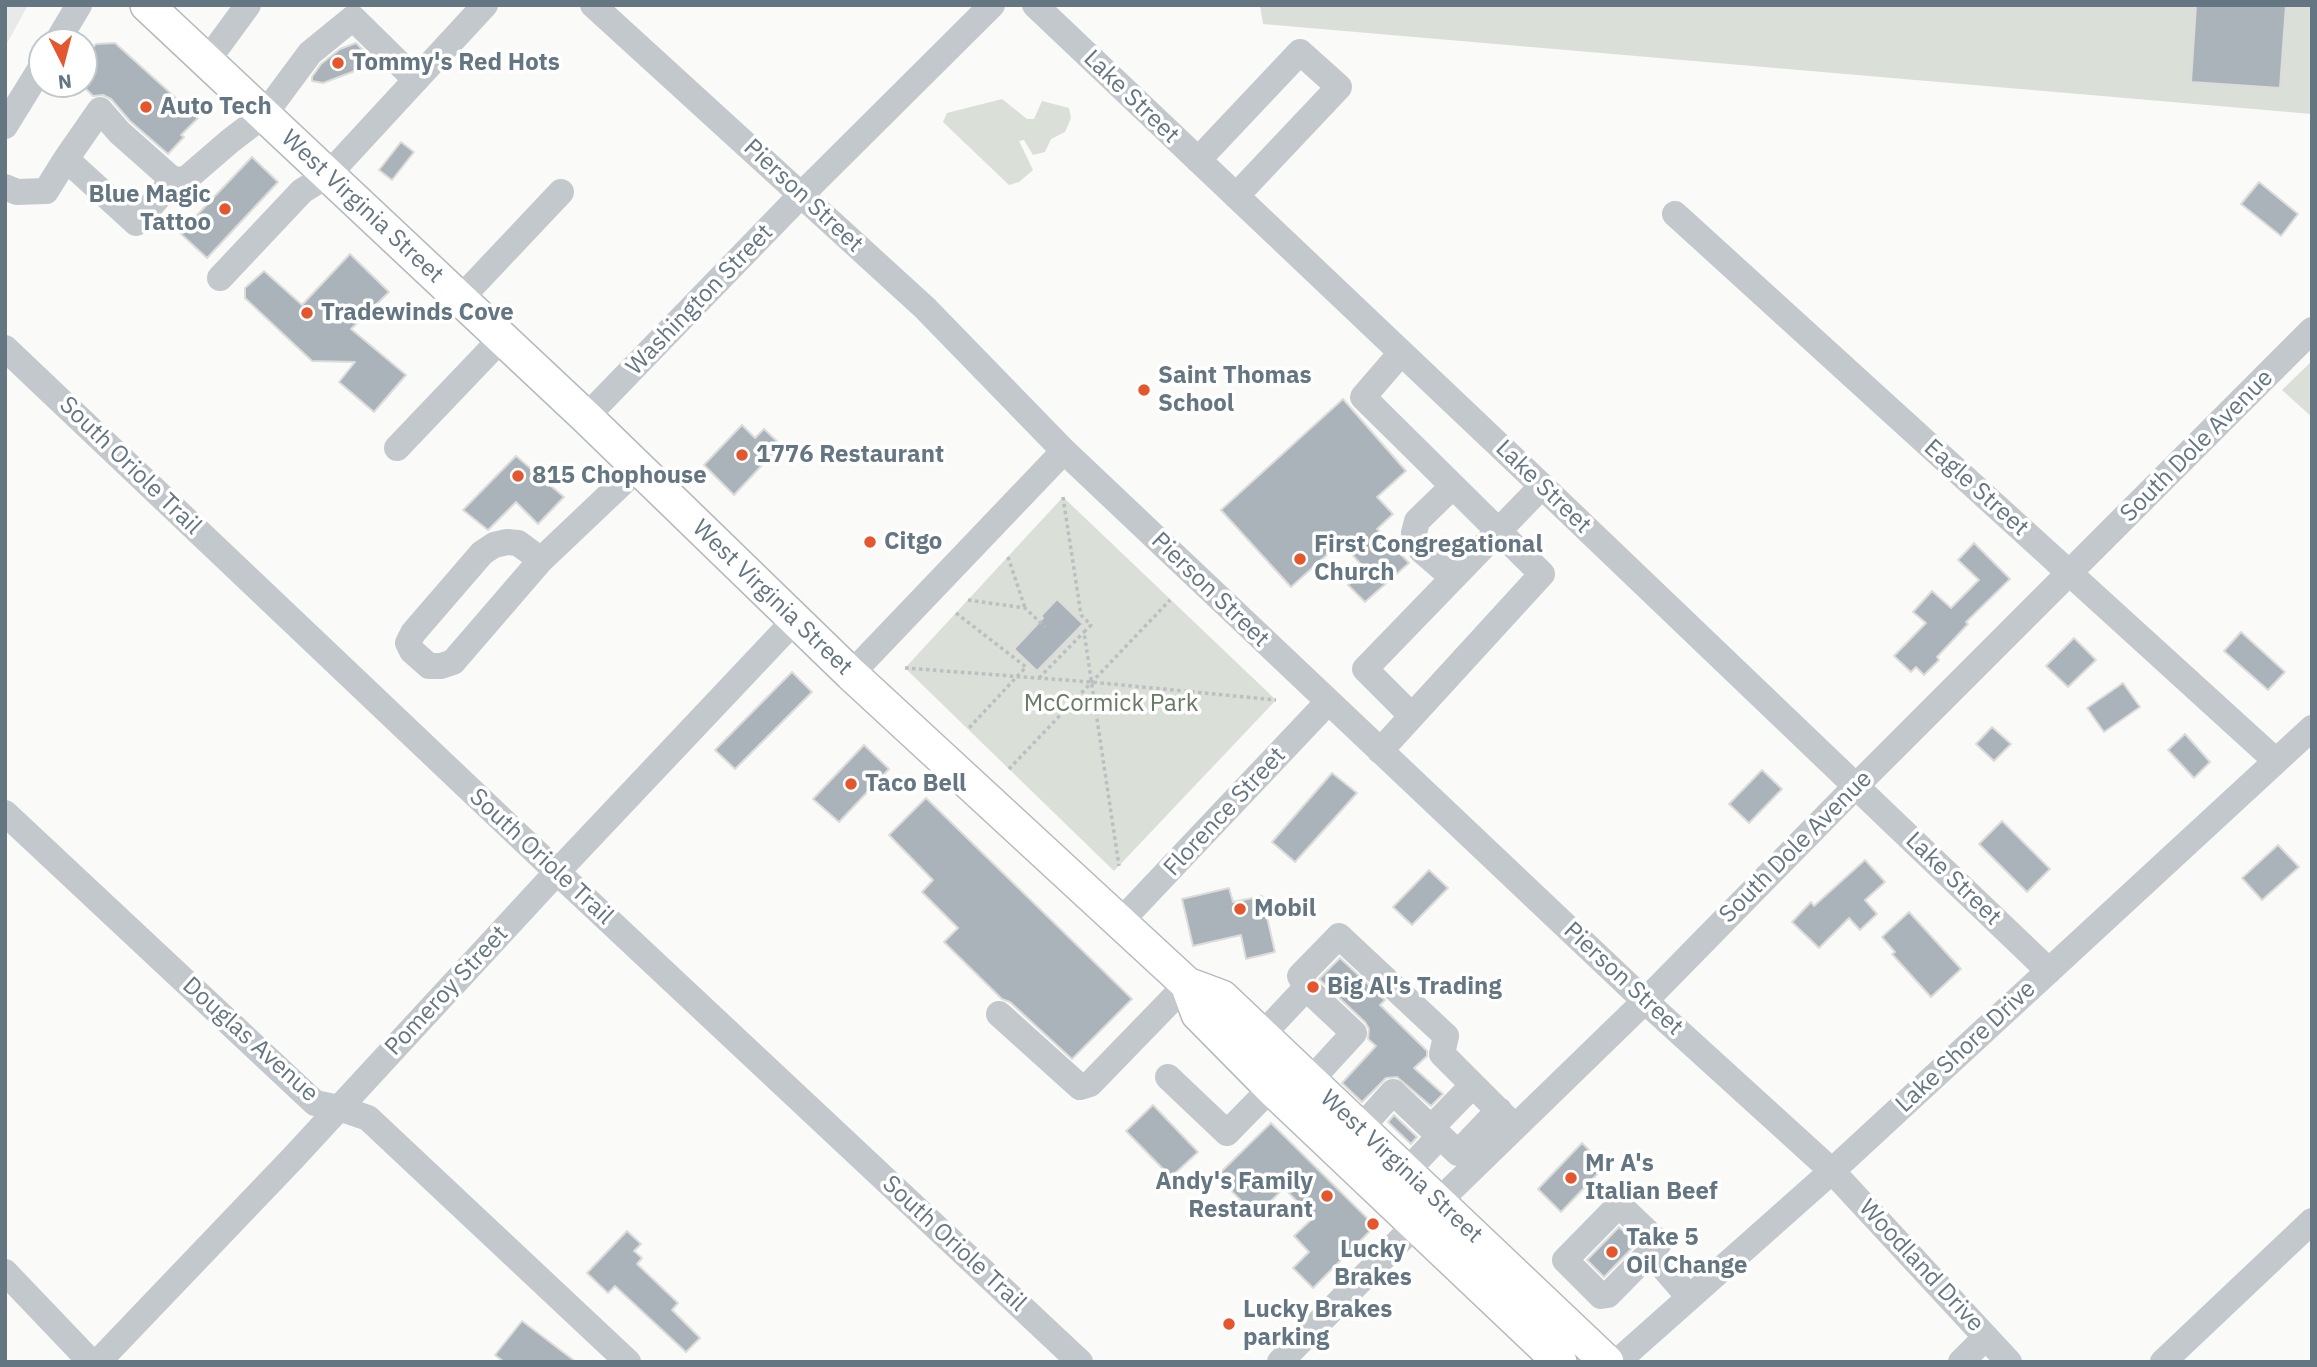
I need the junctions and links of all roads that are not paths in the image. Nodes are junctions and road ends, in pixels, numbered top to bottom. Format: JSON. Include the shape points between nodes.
{"nodes":[{"id":1,"x":79,"y":5,"type":"edge"},
{"id":2,"x":148,"y":5,"type":"edge"},
{"id":3,"x":248,"y":5,"type":"edge"},
{"id":4,"x":485,"y":5,"type":"edge"},
{"id":5,"x":593,"y":5,"type":"edge"},
{"id":6,"x":992,"y":5,"type":"edge"},
{"id":7,"x":1035,"y":5,"type":"edge"},
{"id":8,"x":65,"y":28,"type":"edge"},
{"id":9,"x":207,"y":61,"type":"junction"},
{"id":10,"x":416,"y":80,"type":"junction"},
{"id":11,"x":28,"y":87,"type":"edge"},
{"id":12,"x":9,"y":115,"type":"edge"},
{"id":13,"x":264,"y":115,"type":"junction"},
{"id":14,"x":65,"y":159,"type":"junction"},
{"id":15,"x":1198,"y":160,"type":"junction"},
{"id":16,"x":328,"y":175,"type":"junction"},
{"id":17,"x":173,"y":180,"type":"junction"},
{"id":18,"x":5,"y":187,"type":"edge"},
{"id":19,"x":561,"y":192,"type":"dead end"},
{"id":20,"x":802,"y":194,"type":"junction"},
{"id":21,"x":1236,"y":196,"type":"junction"},
{"id":22,"x":1675,"y":214,"type":"dead end"},
{"id":23,"x":220,"y":278,"type":"dead end"},
{"id":24,"x":460,"y":299,"type":"junction"},
{"id":25,"x":2312,"y":330,"type":"edge"},
{"id":26,"x":502,"y":338,"type":"junction"},
{"id":27,"x":5,"y":348,"type":"edge"},
{"id":28,"x":1401,"y":354,"type":"junction"},
{"id":29,"x":586,"y":417,"type":"junction"},
{"id":30,"x":397,"y":448,"type":"dead end"},
{"id":31,"x":1064,"y":452,"type":"junction"},
{"id":32,"x":638,"y":468,"type":"junction"},
{"id":33,"x":1453,"y":486,"type":"junction"},
{"id":34,"x":1542,"y":486,"type":"junction"},
{"id":35,"x":1498,"y":530,"type":"junction"},
{"id":36,"x":541,"y":560,"type":"junction"},
{"id":37,"x":2070,"y":574,"type":"junction"},
{"id":38,"x":1452,"y":577,"type":"junction"},
{"id":39,"x":795,"y":620,"type":"junction"},
{"id":40,"x":851,"y":674,"type":"junction"},
{"id":41,"x":1328,"y":702,"type":"junction"},
{"id":42,"x":1412,"y":716,"type":"junction"},
{"id":43,"x":2312,"y":729,"type":"edge"},
{"id":44,"x":1380,"y":751,"type":"junction"},
{"id":45,"x":2276,"y":761,"type":"junction"},
{"id":46,"x":1856,"y":786,"type":"junction"},
{"id":47,"x":5,"y":813,"type":"edge"},
{"id":48,"x":557,"y":872,"type":"junction"},
{"id":49,"x":1121,"y":921,"type":"junction"},
{"id":50,"x":2049,"y":971,"type":"junction"},
{"id":51,"x":1187,"y":984,"type":"junction"},
{"id":52,"x":1306,"y":988,"type":"junction"},
{"id":53,"x":1645,"y":1001,"type":"junction"},
{"id":54,"x":999,"y":1014,"type":"dead end"},
{"id":55,"x":1262,"y":1035,"type":"junction"},
{"id":56,"x":1168,"y":1077,"type":"dead end"},
{"id":57,"x":1291,"y":1078,"type":"junction"},
{"id":58,"x":1473,"y":1085,"type":"junction"},
{"id":59,"x":339,"y":1108,"type":"junction"},
{"id":60,"x":1507,"y":1118,"type":"junction"},
{"id":61,"x":1360,"y":1129,"type":"junction"},
{"id":62,"x":1450,"y":1146,"type":"junction"},
{"id":63,"x":1832,"y":1171,"type":"junction"},
{"id":64,"x":1406,"y":1172,"type":"junction"},
{"id":65,"x":1427,"y":1213,"type":"junction"},
{"id":66,"x":2312,"y":1221,"type":"edge"},
{"id":67,"x":1650,"y":1252,"type":"dead end"},
{"id":68,"x":5,"y":1272,"type":"edge"},
{"id":69,"x":1689,"y":1297,"type":"junction"},
{"id":70,"x":1986,"y":1337,"type":"junction"},
{"id":71,"x":91,"y":1362,"type":"edge"},
{"id":72,"x":99,"y":1362,"type":"edge"},
{"id":73,"x":628,"y":1362,"type":"edge"},
{"id":74,"x":1080,"y":1362,"type":"edge"},
{"id":75,"x":1280,"y":1362,"type":"edge"},
{"id":76,"x":1560,"y":1362,"type":"edge"},
{"id":77,"x":1606,"y":1362,"type":"edge"},
{"id":78,"x":1616,"y":1362,"type":"edge"},
{"id":79,"x":1961,"y":1362,"type":"edge"},
{"id":80,"x":2009,"y":1362,"type":"edge"},
{"id":81,"x":2163,"y":1362,"type":"edge"}],
"edges":[{"from":1,"to":8,"type":"street"},
{"from":2,"to":9,"type":"main road","name":"West Virginia Street"},
{"from":3,"to":9,"type":"street"},
{"from":4,"to":10,"type":"street"},
{"from":5,"to":20,"type":"street","name":"Pierson Street"},
{"from":6,"to":20,"type":"street","name":"Washington Street"},
{"from":7,"to":15,"type":"street","name":"Lake Street"},
{"from":9,"to":13,"type":"main road","name":"West Virginia Street"},
{"from":10,"to":13,"type":"street","via":[[353,18],[310,53]]},
{"from":10,"to":16,"type":"street"},
{"from":11,"to":12,"type":"street"},
{"from":13,"to":16,"type":"main road","name":"West Virginia Street"},
{"from":13,"to":17,"type":"street","via":[[186,179]]},
{"from":14,"to":17,"type":"street","via":[[136,223]]},
{"from":14,"to":17,"type":"street","via":[[100,110]]},
{"from":14,"to":18,"type":"street","via":[[46,191],[17,192]]},
{"from":15,"to":21,"type":"street","name":"Lake Street"},
{"from":15,"to":21,"type":"street","via":[[1300,52],[1339,87]]},
{"from":16,"to":23,"type":"street","via":[[302,191]]},
{"from":16,"to":24,"type":"main road","name":"West Virginia Street"},
{"from":19,"to":24,"type":"street"},
{"from":20,"to":29,"type":"street","name":"Washington Street"},
{"from":20,"to":31,"type":"street","name":"Pierson Street","via":[[925,308]]},
{"from":21,"to":28,"type":"street","name":"Lake Street"},
{"from":22,"to":37,"type":"street","name":"Eagle Street"},
{"from":24,"to":26,"type":"main road","name":"West Virginia Street"},
{"from":25,"to":37,"type":"street","name":"South Dole Avenue"},
{"from":26,"to":29,"type":"main road","name":"West Virginia Street"},
{"from":26,"to":30,"type":"street"},
{"from":27,"to":48,"type":"street","name":"South Oriole Trail"},
{"from":28,"to":33,"type":"street","via":[[1363,397]]},
{"from":28,"to":34,"type":"street","name":"Lake Street"},
{"from":29,"to":32,"type":"main road","name":"West Virginia Street"},
{"from":31,"to":40,"type":"street"},
{"from":31,"to":41,"type":"street","name":"Pierson Street"},
{"from":32,"to":36,"type":"street"},
{"from":32,"to":39,"type":"main road","name":"West Virginia Street"},
{"from":33,"to":35,"type":"street"},
{"from":33,"to":38,"type":"street","via":[[1417,521],[1414,533],[1422,551]]},
{"from":34,"to":35,"type":"street"},
{"from":34,"to":46,"type":"street","name":"Lake Street"},
{"from":35,"to":38,"type":"street"},
{"from":35,"to":42,"type":"street","via":[[1542,574]]},
{"from":36,"to":36,"type":"street","via":[[518,543],[494,545],[482,553],[413,633],[408,643],[412,651],[429,666],[453,662]]},
{"from":37,"to":45,"type":"street","name":"Eagle Street"},
{"from":37,"to":46,"type":"street","name":"South Dole Avenue"},
{"from":38,"to":42,"type":"street","via":[[1365,669]]},
{"from":39,"to":40,"type":"main road","name":"West Virginia Street"},
{"from":39,"to":48,"type":"street","name":"Pomeroy Street"},
{"from":40,"to":49,"type":"main road","name":"West Virginia Street"},
{"from":41,"to":44,"type":"street","name":"Pierson Street"},
{"from":41,"to":49,"type":"street","name":"Florence Street"},
{"from":42,"to":44,"type":"street"},
{"from":43,"to":45,"type":"street","name":"Lake Shore Drive"},
{"from":44,"to":53,"type":"street","name":"Pierson Street"},
{"from":45,"to":50,"type":"street","name":"Lake Shore Drive"},
{"from":46,"to":50,"type":"street","name":"Lake Street"},
{"from":46,"to":53,"type":"street","name":"South Dole Avenue"},
{"from":47,"to":59,"type":"street","name":"Douglas Avenue","via":[[316,1103]]},
{"from":48,"to":59,"type":"street","name":"Pomeroy Street"},
{"from":48,"to":74,"type":"street","name":"South Oriole Trail"},
{"from":49,"to":51,"type":"main road","name":"West Virginia Street"},
{"from":50,"to":63,"type":"street","name":"Lake Shore Drive"},
{"from":51,"to":54,"type":"street","via":[[1090,1084],[1080,1087]]},
{"from":51,"to":55,"type":"main road","name":"West Virginia Street","via":[[1222,998]]},
{"from":51,"to":57,"type":"main road","name":"West Virginia Street","via":[[1198,1014]]},
{"from":52,"to":55,"type":"street"},
{"from":52,"to":57,"type":"street","via":[[1354,1033]]},
{"from":52,"to":58,"type":"street","via":[[1300,976],[1339,936],[1446,1036],[1442,1054]]},
{"from":53,"to":60,"type":"street","name":"South Dole Avenue"},
{"from":53,"to":63,"type":"street","name":"Pierson Street"},
{"from":55,"to":57,"type":"main road","name":"West Virginia Street"},
{"from":56,"to":57,"type":"street","via":[[1227,1133]]},
{"from":57,"to":61,"type":"main road","name":"West Virginia Street"},
{"from":57,"to":65,"type":"main road","name":"West Virginia Street"},
{"from":58,"to":60,"type":"street"},
{"from":58,"to":62,"type":"street"},
{"from":59,"to":72,"type":"street","name":"Pomeroy Street"},
{"from":59,"to":73,"type":"street","name":"Douglas Avenue","via":[[368,1118]]},
{"from":60,"to":62,"type":"street","name":"South Dole Avenue"},
{"from":61,"to":62,"type":"street","via":[[1393,1092]]},
{"from":61,"to":64,"type":"main road","name":"West Virginia Street"},
{"from":62,"to":64,"type":"street"},
{"from":62,"to":65,"type":"street","name":"South Dole Avenue"},
{"from":63,"to":69,"type":"street","name":"Lake Shore Drive"},
{"from":63,"to":70,"type":"street","name":"Woodland Drive"},
{"from":64,"to":65,"type":"main road","name":"West Virginia Street"},
{"from":65,"to":75,"type":"street","name":"South Dole Avenue"},
{"from":65,"to":76,"type":"main road","name":"West Virginia Street"},
{"from":65,"to":77,"type":"main road","name":"West Virginia Street"},
{"from":66,"to":81,"type":"street"},
{"from":67,"to":69,"type":"street"},
{"from":68,"to":71,"type":"street"},
{"from":69,"to":78,"type":"street","name":"Lake Shore Drive"},
{"from":70,"to":79,"type":"street"},
{"from":70,"to":80,"type":"street","name":"Woodland Drive"}]}
